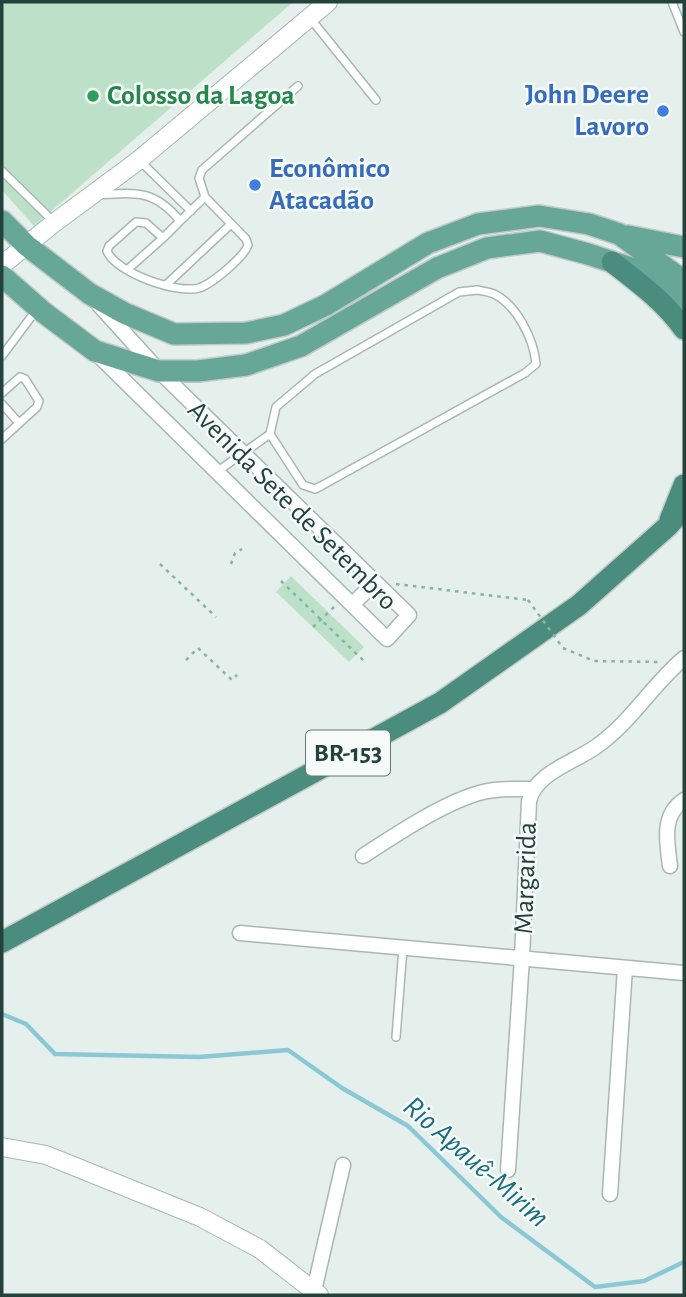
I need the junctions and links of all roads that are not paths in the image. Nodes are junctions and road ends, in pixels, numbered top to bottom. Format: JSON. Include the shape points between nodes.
{"nodes":[{"id":1,"x":328,"y":2,"type":"edge"},
{"id":2,"x":672,"y":2,"type":"edge"},
{"id":3,"x":310,"y":17,"type":"junction"},
{"id":4,"x":684,"y":32,"type":"edge"},
{"id":5,"x":298,"y":86,"type":"dead end"},
{"id":6,"x":376,"y":100,"type":"dead end"},
{"id":7,"x":139,"y":160,"type":"junction"},
{"id":8,"x":2,"y":171,"type":"edge"},
{"id":9,"x":92,"y":196,"type":"junction"},
{"id":10,"x":205,"y":197,"type":"junction"},
{"id":11,"x":191,"y":211,"type":"junction"},
{"id":12,"x":2,"y":221,"type":"edge"},
{"id":13,"x":180,"y":221,"type":"junction"},
{"id":14,"x":54,"y":223,"type":"junction"},
{"id":15,"x":231,"y":224,"type":"junction"},
{"id":16,"x":619,"y":234,"type":"junction"},
{"id":17,"x":163,"y":238,"type":"junction"},
{"id":18,"x":26,"y":245,"type":"junction"},
{"id":19,"x":684,"y":247,"type":"edge"},
{"id":20,"x":612,"y":262,"type":"junction"},
{"id":21,"x":2,"y":265,"type":"edge"},
{"id":22,"x":127,"y":270,"type":"junction"},
{"id":23,"x":2,"y":275,"type":"edge"},
{"id":24,"x":684,"y":281,"type":"edge"},
{"id":25,"x":167,"y":284,"type":"junction"},
{"id":26,"x":90,"y":294,"type":"junction"},
{"id":27,"x":684,"y":301,"type":"edge"},
{"id":28,"x":38,"y":307,"type":"junction"},
{"id":29,"x":684,"y":329,"type":"edge"},
{"id":30,"x":95,"y":351,"type":"junction"},
{"id":31,"x":2,"y":356,"type":"edge"},
{"id":32,"x":159,"y":371,"type":"junction"},
{"id":33,"x":2,"y":393,"type":"edge"},
{"id":34,"x":2,"y":404,"type":"edge"},
{"id":35,"x":19,"y":423,"type":"junction"},
{"id":36,"x":270,"y":434,"type":"junction"},
{"id":37,"x":2,"y":439,"type":"edge"},
{"id":38,"x":242,"y":452,"type":"junction"},
{"id":39,"x":218,"y":471,"type":"junction"},
{"id":40,"x":684,"y":485,"type":"edge"},
{"id":41,"x":684,"y":508,"type":"edge"},
{"id":42,"x":668,"y":526,"type":"junction"},
{"id":43,"x":375,"y":582,"type":"junction"},
{"id":44,"x":349,"y":600,"type":"junction"},
{"id":45,"x":680,"y":662,"type":"edge"},
{"id":46,"x":531,"y":789,"type":"junction"},
{"id":47,"x":684,"y":800,"type":"edge"},
{"id":48,"x":363,"y":856,"type":"dead end"},
{"id":49,"x":670,"y":866,"type":"dead end"},
{"id":50,"x":240,"y":933,"type":"dead end"},
{"id":51,"x":2,"y":942,"type":"edge"},
{"id":52,"x":403,"y":948,"type":"junction"},
{"id":53,"x":522,"y":958,"type":"junction"},
{"id":54,"x":625,"y":968,"type":"junction"},
{"id":55,"x":684,"y":973,"type":"edge"},
{"id":56,"x":396,"y":1037,"type":"dead end"},
{"id":57,"x":2,"y":1147,"type":"edge"},
{"id":58,"x":343,"y":1165,"type":"dead end"},
{"id":59,"x":508,"y":1170,"type":"dead end"},
{"id":60,"x":610,"y":1194,"type":"dead end"},
{"id":61,"x":315,"y":1294,"type":"edge"}],
"edges":[{"from":1,"to":3,"type":"street"},
{"from":2,"to":4,"type":"lane"},
{"from":3,"to":6,"type":"lane"},
{"from":3,"to":7,"type":"street"},
{"from":5,"to":10,"type":"lane","via":[[202,170],[199,178]]},
{"from":7,"to":9,"type":"street"},
{"from":7,"to":11,"type":"lane"},
{"from":8,"to":14,"type":"lane"},
{"from":9,"to":13,"type":"lane","via":[[147,195],[164,203]]},
{"from":9,"to":14,"type":"street"},
{"from":10,"to":11,"type":"lane"},
{"from":10,"to":15,"type":"lane"},
{"from":11,"to":13,"type":"lane"},
{"from":12,"to":18,"type":"main road","name":"Avenida Sete de Setembro"},
{"from":13,"to":17,"type":"lane"},
{"from":14,"to":18,"type":"street"},
{"from":15,"to":25,"type":"lane"},
{"from":15,"to":25,"type":"lane","via":[[246,239],[244,253],[198,288]]},
{"from":16,"to":19,"type":"main road","name":"Avenida Sete de Setembro"},
{"from":16,"to":24,"type":"main road","name":"Avenida Sete de Setembro"},
{"from":16,"to":26,"type":"main road","name":"Avenida Sete de Setembro","via":[[539,216],[478,224],[428,243],[284,325],[246,332],[174,334]]},
{"from":17,"to":22,"type":"lane"},
{"from":17,"to":22,"type":"lane","via":[[146,223],[136,222],[107,251]]},
{"from":18,"to":21,"type":"street"},
{"from":18,"to":26,"type":"main road","name":"Avenida Sete de Setembro"},
{"from":20,"to":27,"type":"main road","name":"Avenida Sete de Setembro","via":[[634,269]]},
{"from":20,"to":29,"type":"highway","via":[[645,287]]},
{"from":20,"to":32,"type":"main road","name":"Avenida Sete de Setembro","via":[[540,241],[487,248],[437,268],[301,346],[246,365]]},
{"from":22,"to":25,"type":"lane"},
{"from":23,"to":28,"type":"main road","name":"Avenida Sete de Setembro"},
{"from":26,"to":32,"type":"street","name":"Avenida Sete de Setembro"},
{"from":28,"to":30,"type":"main road","name":"Avenida Sete de Setembro"},
{"from":28,"to":31,"type":"lane"},
{"from":30,"to":32,"type":"main road","name":"Avenida Sete de Setembro"},
{"from":30,"to":39,"type":"street","name":"Avenida Sete de Setembro"},
{"from":32,"to":38,"type":"street","name":"Avenida Sete de Setembro"},
{"from":33,"to":35,"type":"lane","via":[[20,377],[38,396],[37,407]]},
{"from":34,"to":35,"type":"lane"},
{"from":35,"to":37,"type":"lane"},
{"from":36,"to":36,"type":"lane","via":[[276,407],[315,374],[459,292],[494,294],[512,308],[535,350],[536,364],[525,373],[314,489],[303,485]]},
{"from":36,"to":38,"type":"lane"},
{"from":38,"to":39,"type":"lane"},
{"from":38,"to":43,"type":"street","name":"Avenida Sete de Setembro"},
{"from":39,"to":44,"type":"street","name":"Avenida Sete de Setembro"},
{"from":40,"to":42,"type":"highway"},
{"from":41,"to":42,"type":"highway","number":"BR-153"},
{"from":42,"to":51,"type":"highway","number":"BR-153","via":[[579,605],[440,703]]},
{"from":43,"to":44,"type":"street"},
{"from":43,"to":44,"type":"street","name":"Avenida Sete de Setembro","via":[[409,615],[387,639]]},
{"from":45,"to":46,"type":"street","name":"Margarida","via":[[613,734]]},
{"from":46,"to":48,"type":"street","via":[[480,793],[430,815]]},
{"from":46,"to":53,"type":"street","name":"Margarida"},
{"from":47,"to":49,"type":"street","via":[[670,815],[666,832]]},
{"from":50,"to":52,"type":"street"},
{"from":52,"to":53,"type":"street"},
{"from":52,"to":56,"type":"lane"},
{"from":53,"to":54,"type":"street"},
{"from":53,"to":59,"type":"street","name":"Margarida"},
{"from":54,"to":55,"type":"street"},
{"from":54,"to":60,"type":"street"},
{"from":57,"to":61,"type":"street","via":[[46,1155],[200,1217],[260,1249]]},
{"from":58,"to":61,"type":"street"}]}
